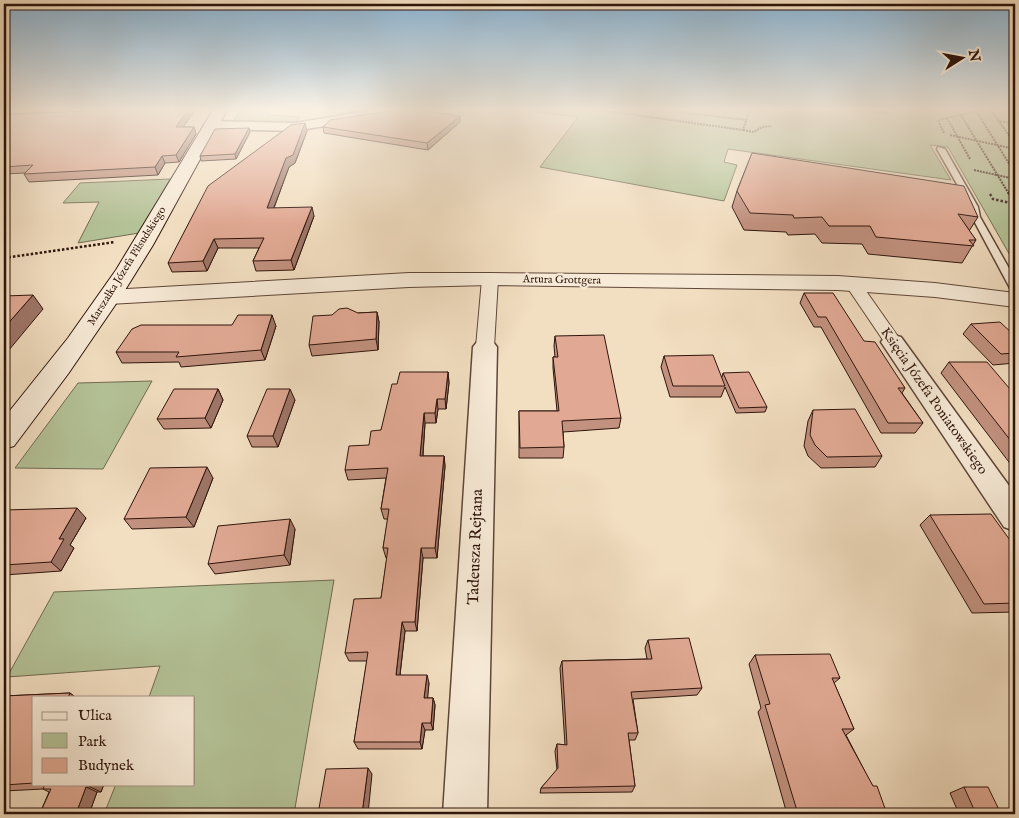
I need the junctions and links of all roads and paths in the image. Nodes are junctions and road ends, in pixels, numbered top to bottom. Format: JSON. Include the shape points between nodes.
{"nodes":[{"id":1,"x":199,"y":148,"type":"edge"},
{"id":2,"x":964,"y":148,"type":"edge"},
{"id":3,"x":981,"y":148,"type":"edge"},
{"id":4,"x":999,"y":148,"type":"edge"},
{"id":5,"x":941,"y":149,"type":"dead end"},
{"id":6,"x":970,"y":170,"type":"dead end"},
{"id":7,"x":976,"y":171,"type":"junction"},
{"id":8,"x":1015,"y":173,"type":"edge"},
{"id":9,"x":997,"y":175,"type":"junction"},
{"id":10,"x":980,"y":178,"type":"dead end"},
{"id":11,"x":1015,"y":179,"type":"edge"},
{"id":12,"x":989,"y":192,"type":"dead end"},
{"id":13,"x":1015,"y":204,"type":"edge"},
{"id":14,"x":120,"y":241,"type":"dead end"},
{"id":15,"x":4,"y":258,"type":"edge"},
{"id":16,"x":490,"y":279,"type":"junction"},
{"id":17,"x":853,"y":284,"type":"junction"},
{"id":18,"x":1015,"y":288,"type":"edge"},
{"id":19,"x":109,"y":297,"type":"junction"},
{"id":20,"x":1015,"y":300,"type":"edge"},
{"id":21,"x":893,"y":342,"type":"joint"},
{"id":22,"x":485,"y":347,"type":"joint"},
{"id":23,"x":4,"y":438,"type":"edge"},
{"id":24,"x":1015,"y":518,"type":"edge"},
{"id":25,"x":465,"y":814,"type":"edge"}],
"edges":[{"from":1,"to":19,"type":"street","name":"Marszałka Józefa Piłsudskiego"},
{"from":2,"to":7,"type":"path"},
{"from":3,"to":9,"type":"path"},
{"from":4,"to":8,"type":"path"},
{"from":5,"to":18,"type":"lane"},
{"from":6,"to":7,"type":"path"},
{"from":7,"to":9,"type":"path"},
{"from":7,"to":10,"type":"path"},
{"from":9,"to":11,"type":"path"},
{"from":9,"to":13,"type":"path"},
{"from":12,"to":13,"type":"path","via":[[993,199]]},
{"from":14,"to":15,"type":"path"},
{"from":16,"to":17,"type":"street","name":"Artura Grottgera"},
{"from":16,"to":19,"type":"street","name":"Artura Grottgera","via":[[409,280]]},
{"from":16,"to":22,"type":"street","name":"Tadeusza Rejtana"},
{"from":17,"to":20,"type":"street","name":"Artura Grottgera"},
{"from":17,"to":21,"type":"street","name":"Księcia Józefa Poniatowskiego"},
{"from":19,"to":23,"type":"street","name":"Marszałka Józefa Piłsudskiego","via":[[55,374]]},
{"from":21,"to":24,"type":"street","name":"Księcia Józefa Poniatowskiego"},
{"from":22,"to":25,"type":"street","name":"Tadeusza Rejtana"}]}
